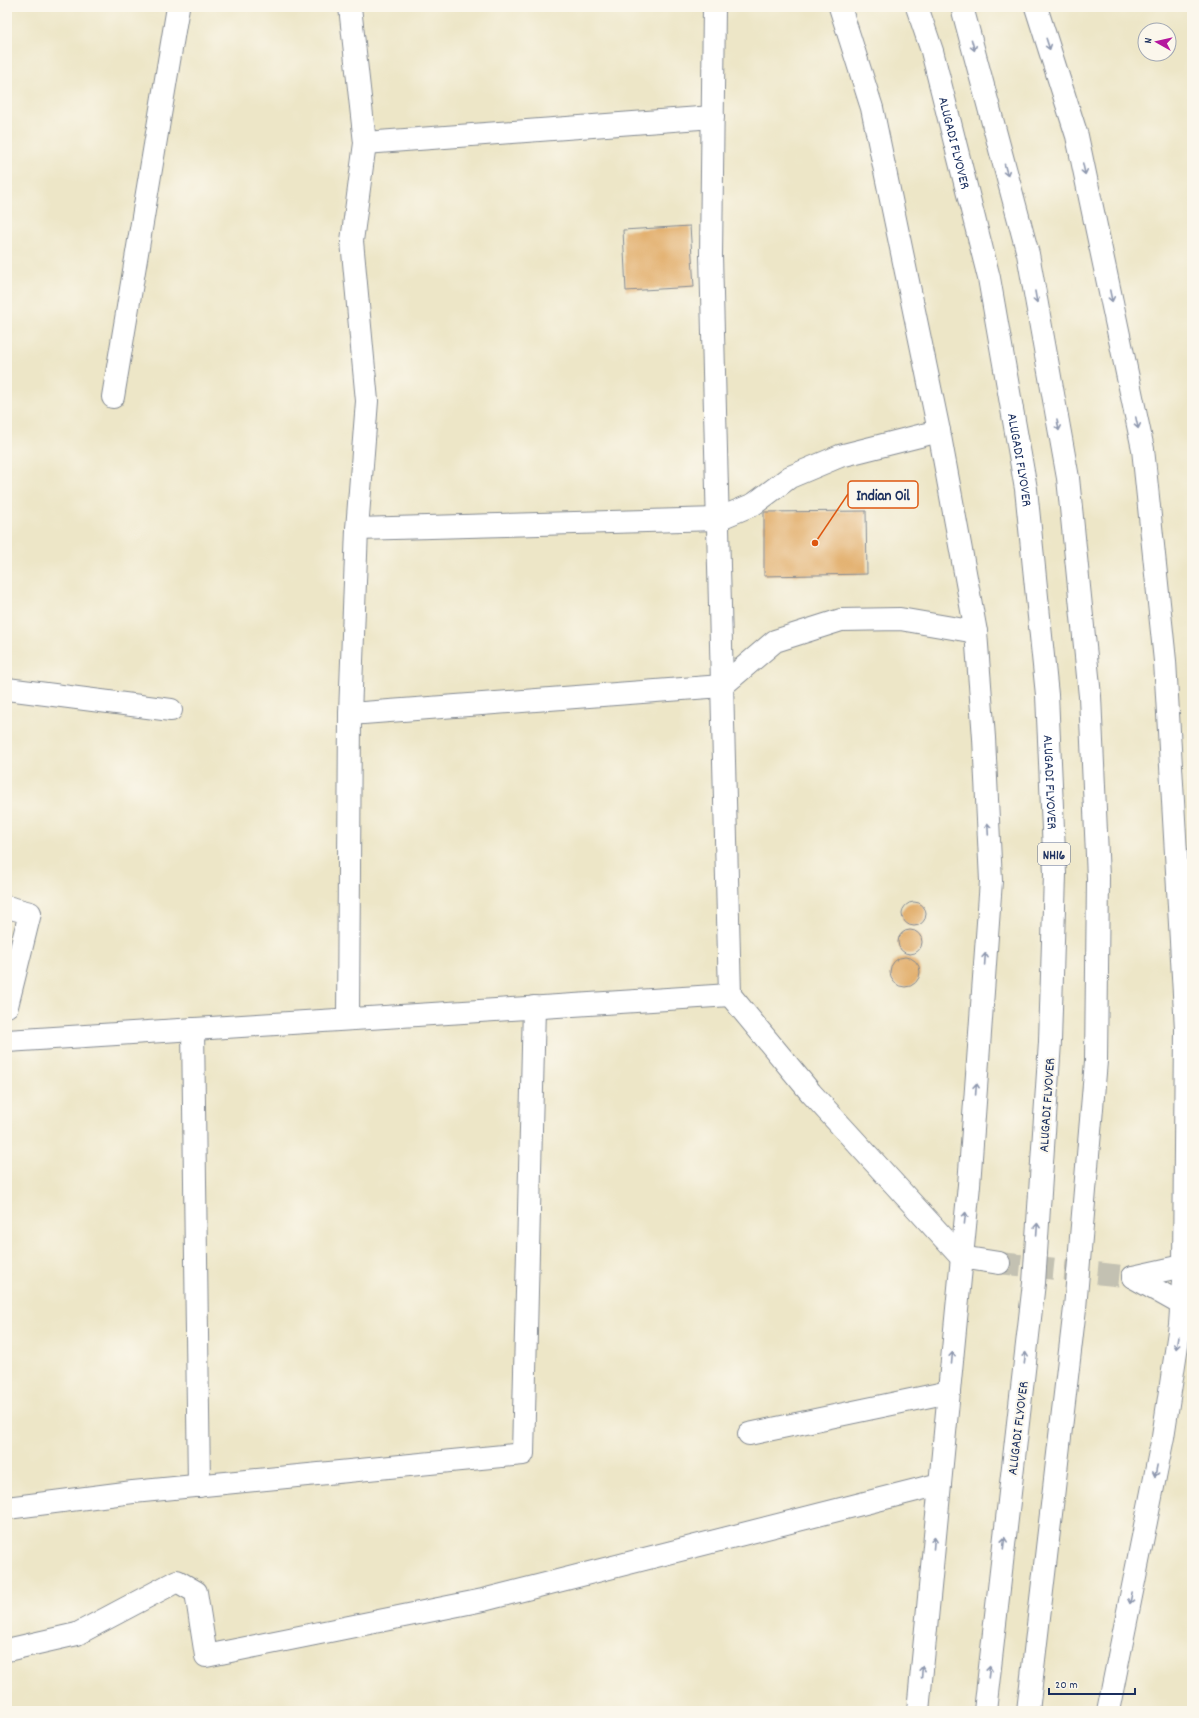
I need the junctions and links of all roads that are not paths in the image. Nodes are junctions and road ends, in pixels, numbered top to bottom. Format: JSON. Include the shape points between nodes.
{"nodes":[{"id":1,"x":178,"y":7,"type":"edge"},
{"id":2,"x":350,"y":7,"type":"edge"},
{"id":3,"x":714,"y":7,"type":"edge"},
{"id":4,"x":840,"y":7,"type":"edge"},
{"id":5,"x":917,"y":7,"type":"edge"},
{"id":6,"x":962,"y":7,"type":"edge"},
{"id":7,"x":1036,"y":7,"type":"edge"},
{"id":8,"x":713,"y":117,"type":"junction"},
{"id":9,"x":365,"y":143,"type":"junction"},
{"id":10,"x":113,"y":397,"type":"dead end"},
{"id":11,"x":939,"y":431,"type":"junction"},
{"id":12,"x":718,"y":519,"type":"junction"},
{"id":13,"x":357,"y":529,"type":"junction"},
{"id":14,"x":976,"y":632,"type":"junction"},
{"id":15,"x":722,"y":686,"type":"junction"},
{"id":16,"x":7,"y":689,"type":"edge"},
{"id":17,"x":171,"y":710,"type":"dead end"},
{"id":18,"x":350,"y":714,"type":"junction"},
{"id":19,"x":7,"y":907,"type":"edge"},
{"id":20,"x":730,"y":995,"type":"junction"},
{"id":21,"x":7,"y":1006,"type":"edge"},
{"id":22,"x":534,"y":1007,"type":"junction"},
{"id":23,"x":348,"y":1020,"type":"junction"},
{"id":24,"x":193,"y":1029,"type":"junction"},
{"id":25,"x":7,"y":1041,"type":"edge"},
{"id":26,"x":961,"y":1257,"type":"junction"},
{"id":27,"x":999,"y":1262,"type":"tunnel mouth"},
{"id":28,"x":1188,"y":1265,"type":"edge"},
{"id":29,"x":1187,"y":1304,"type":"edge"},
{"id":30,"x":949,"y":1392,"type":"junction"},
{"id":31,"x":749,"y":1434,"type":"dead end"},
{"id":32,"x":940,"y":1484,"type":"junction"},
{"id":33,"x":199,"y":1486,"type":"junction"},
{"id":34,"x":7,"y":1508,"type":"edge"},
{"id":35,"x":7,"y":1650,"type":"edge"},
{"id":36,"x":918,"y":1711,"type":"edge"},
{"id":37,"x":985,"y":1711,"type":"edge"},
{"id":38,"x":1028,"y":1711,"type":"edge"},
{"id":39,"x":1108,"y":1711,"type":"edge"}],
"edges":[{"from":1,"to":10,"type":"main road"},
{"from":2,"to":9,"type":"main road"},
{"from":3,"to":8,"type":"main road"},
{"from":4,"to":11,"type":"main road","via":[[872,108]]},
{"from":37,"to":5,"type":"main road","name":"ALUGADI FLYOVER","number":"NH16","one_way":true,"bridge":true,"via":[[1034,1283],[1050,1042],[1054,859],[1047,695],[1026,489],[990,278],[932,51]]},
{"from":6,"to":38,"type":"main road","one_way":true,"bridge":true,"via":[[1028,254],[1068,478],[1090,696],[1098,870],[1094,1077],[1075,1308]]},
{"from":7,"to":28,"type":"main road","one_way":true,"via":[[1077,136],[1143,449],[1165,661],[1186,1029]]},
{"from":8,"to":9,"type":"main road"},
{"from":8,"to":12,"type":"main road","via":[[711,255]]},
{"from":9,"to":13,"type":"main road","via":[[352,240],[367,400]]},
{"from":11,"to":12,"type":"main road","via":[[840,456],[790,477],[754,504]]},
{"from":11,"to":14,"type":"main road"},
{"from":12,"to":13,"type":"main road"},
{"from":12,"to":15,"type":"main road"},
{"from":13,"to":18,"type":"main road"},
{"from":14,"to":15,"type":"main road","via":[[900,619],[841,620],[775,642]]},
{"from":26,"to":14,"type":"main road","one_way":true,"via":[[969,1185],[991,881]]},
{"from":15,"to":18,"type":"main road"},
{"from":15,"to":20,"type":"main road"},
{"from":16,"to":17,"type":"main road"},
{"from":18,"to":23,"type":"main road"},
{"from":19,"to":21,"type":"main road","via":[[30,913]]},
{"from":20,"to":22,"type":"main road"},
{"from":20,"to":26,"type":"main road","via":[[811,1093]]},
{"from":22,"to":23,"type":"main road"},
{"from":22,"to":33,"type":"main road","via":[[523,1454]]},
{"from":23,"to":24,"type":"main road"},
{"from":24,"to":25,"type":"main road"},
{"from":24,"to":33,"type":"main road"},
{"from":26,"to":27,"type":"main road"},
{"from":30,"to":26,"type":"main road","one_way":true},
{"from":28,"to":29,"type":"main road"},
{"from":28,"to":29,"type":"main road","via":[[1132,1277]]},
{"from":29,"to":39,"type":"main road","one_way":true,"via":[[1180,1325],[1163,1437]]},
{"from":30,"to":31,"type":"main road"},
{"from":30,"to":32,"type":"main road"},
{"from":32,"to":35,"type":"main road","via":[[483,1600],[206,1656],[196,1592],[177,1581],[77,1634]]},
{"from":36,"to":32,"type":"main road","one_way":true},
{"from":33,"to":34,"type":"main road"}]}
